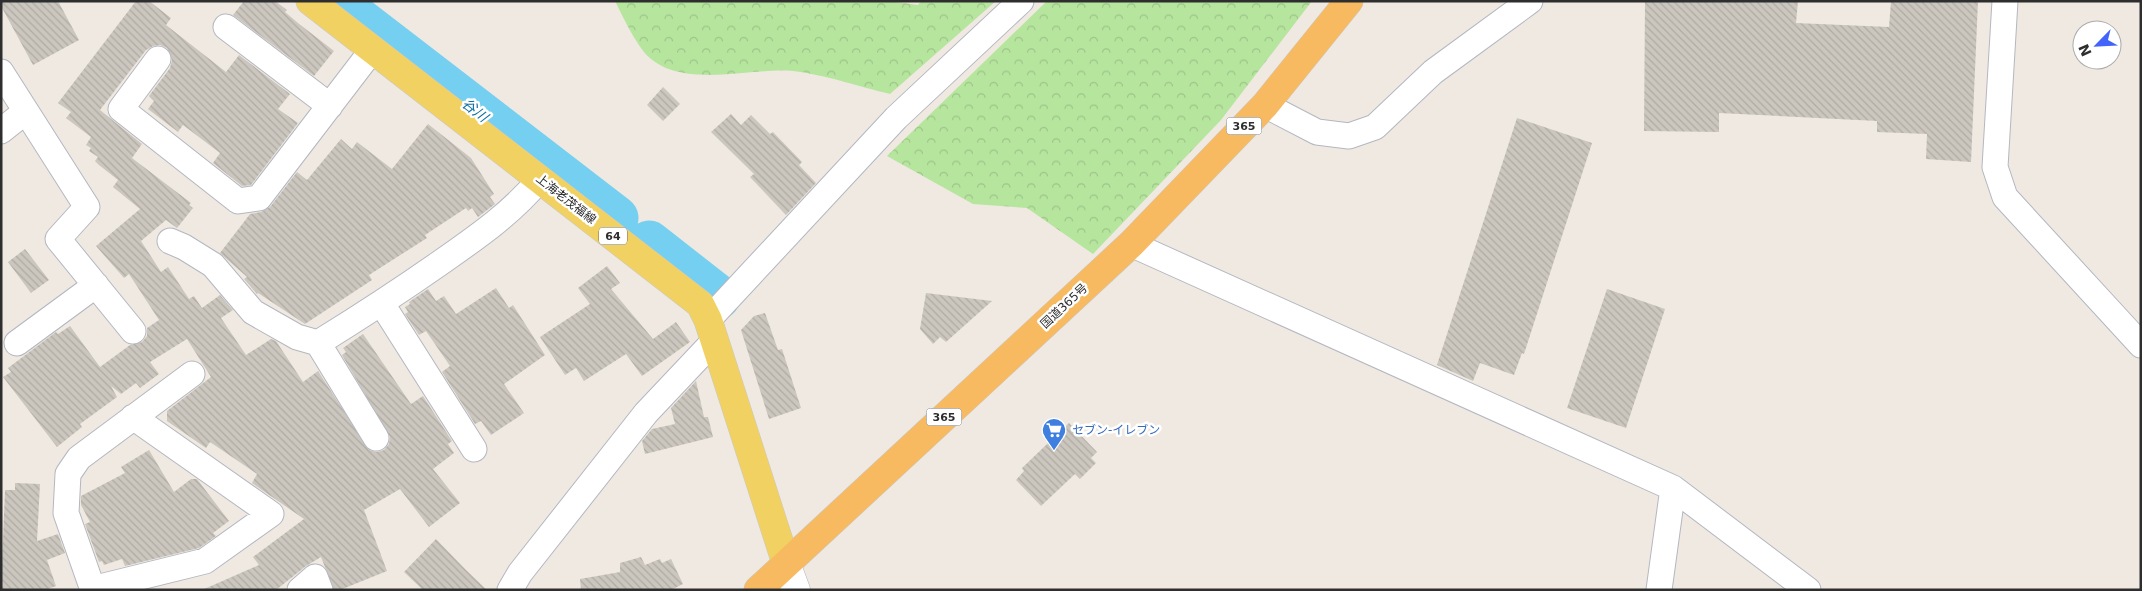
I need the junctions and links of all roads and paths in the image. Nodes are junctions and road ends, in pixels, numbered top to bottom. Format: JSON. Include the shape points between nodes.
{"nodes":[{"id":1,"x":310,"y":1,"type":"edge"},
{"id":2,"x":1021,"y":1,"type":"edge"},
{"id":3,"x":1348,"y":1,"type":"edge"},
{"id":4,"x":1530,"y":1,"type":"edge"},
{"id":5,"x":2005,"y":1,"type":"edge"},
{"id":6,"x":226,"y":27,"type":"dead end"},
{"id":7,"x":373,"y":50,"type":"junction"},
{"id":8,"x":158,"y":59,"type":"dead end"},
{"id":9,"x":1,"y":72,"type":"edge"},
{"id":10,"x":1265,"y":105,"type":"junction"},
{"id":11,"x":330,"y":106,"type":"junction"},
{"id":12,"x":25,"y":112,"type":"junction"},
{"id":13,"x":1,"y":131,"type":"edge"},
{"id":14,"x":540,"y":178,"type":"junction"},
{"id":15,"x":170,"y":241,"type":"dead end"},
{"id":16,"x":1131,"y":244,"type":"junction"},
{"id":17,"x":96,"y":285,"type":"junction"},
{"id":18,"x":382,"y":304,"type":"junction"},
{"id":19,"x":133,"y":331,"type":"dead end"},
{"id":20,"x":711,"y":331,"type":"junction"},
{"id":21,"x":17,"y":343,"type":"dead end"},
{"id":22,"x":318,"y":343,"type":"junction"},
{"id":23,"x":2141,"y":345,"type":"edge"},
{"id":24,"x":192,"y":374,"type":"dead end"},
{"id":25,"x":133,"y":417,"type":"junction"},
{"id":26,"x":376,"y":438,"type":"dead end"},
{"id":27,"x":474,"y":449,"type":"dead end"},
{"id":28,"x":1673,"y":488,"type":"junction"},
{"id":29,"x":786,"y":563,"type":"junction"},
{"id":30,"x":92,"y":589,"type":"edge"},
{"id":31,"x":300,"y":590,"type":"edge"},
{"id":32,"x":320,"y":590,"type":"edge"},
{"id":33,"x":510,"y":590,"type":"edge"},
{"id":34,"x":758,"y":590,"type":"edge"},
{"id":35,"x":796,"y":590,"type":"edge"},
{"id":36,"x":1659,"y":590,"type":"edge"},
{"id":37,"x":1808,"y":590,"type":"edge"}],
"edges":[{"from":1,"to":7,"type":"main road","name":"上海老茂福線","number":"64"},
{"from":2,"to":20,"type":"street","via":[[896,118]]},
{"from":3,"to":10,"type":"highway","name":"国道365号","number":"365"},
{"from":4,"to":10,"type":"street","via":[[1433,72],[1374,128],[1349,136],[1317,132]]},
{"from":5,"to":23,"type":"street","via":[[1995,167],[2005,197]]},
{"from":6,"to":11,"type":"street"},
{"from":7,"to":11,"type":"street"},
{"from":7,"to":14,"type":"main road","name":"上海老茂福線","number":"64"},
{"from":8,"to":11,"type":"street","via":[[121,109],[238,202],[259,198]]},
{"from":9,"to":12,"type":"street"},
{"from":10,"to":16,"type":"highway","name":"国道365号","number":"365"},
{"from":12,"to":13,"type":"street"},
{"from":12,"to":17,"type":"street","via":[[87,207],[58,239]]},
{"from":14,"to":18,"type":"street","via":[[526,196],[490,228]]},
{"from":14,"to":20,"type":"main road","name":"上海老茂福線","number":"64","via":[[700,304]]},
{"from":15,"to":22,"type":"street","via":[[213,265],[253,312],[297,337]]},
{"from":16,"to":28,"type":"street"},
{"from":16,"to":29,"type":"highway","name":"国道365号","number":"365"},
{"from":17,"to":19,"type":"street"},
{"from":17,"to":21,"type":"street"},
{"from":18,"to":22,"type":"street"},
{"from":18,"to":27,"type":"street"},
{"from":20,"to":29,"type":"main road","name":"上海老茂福線","number":"64"},
{"from":20,"to":33,"type":"street","via":[[520,573]]},
{"from":22,"to":26,"type":"street"},
{"from":24,"to":25,"type":"street"},
{"from":25,"to":30,"type":"street","via":[[79,458],[68,474],[66,513]]},
{"from":25,"to":30,"type":"street","via":[[272,514],[205,561]]},
{"from":28,"to":36,"type":"street"},
{"from":28,"to":37,"type":"street"},
{"from":29,"to":34,"type":"highway","name":"国道365号","number":"365"},
{"from":29,"to":35,"type":"main road"},
{"from":31,"to":32,"type":"street","via":[[315,577]]}]}
